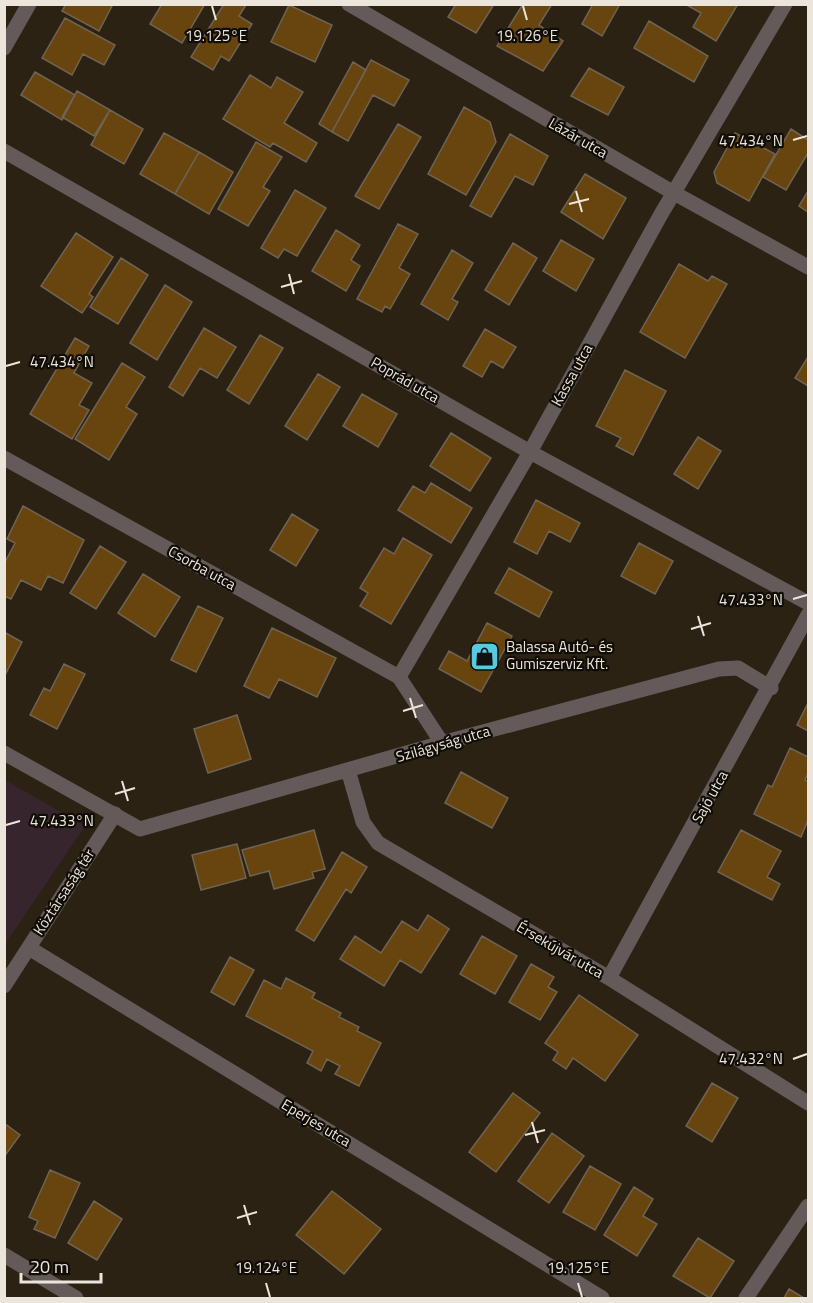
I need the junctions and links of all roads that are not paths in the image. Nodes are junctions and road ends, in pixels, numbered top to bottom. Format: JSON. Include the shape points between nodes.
{"nodes":[{"id":1,"x":29,"y":4,"type":"edge"},
{"id":2,"x":349,"y":4,"type":"edge"},
{"id":3,"x":785,"y":4,"type":"edge"},
{"id":4,"x":4,"y":48,"type":"edge"},
{"id":5,"x":4,"y":151,"type":"edge"},
{"id":6,"x":674,"y":193,"type":"junction"},
{"id":7,"x":808,"y":267,"type":"edge"},
{"id":8,"x":530,"y":452,"type":"junction"},
{"id":9,"x":4,"y":458,"type":"edge"},
{"id":10,"x":808,"y":603,"type":"edge"},
{"id":11,"x":808,"y":615,"type":"edge"},
{"id":12,"x":399,"y":677,"type":"junction"},
{"id":13,"x":771,"y":688,"type":"junction"},
{"id":14,"x":442,"y":743,"type":"junction"},
{"id":15,"x":4,"y":753,"type":"edge"},
{"id":16,"x":348,"y":770,"type":"junction"},
{"id":17,"x":115,"y":814,"type":"junction"},
{"id":18,"x":29,"y":948,"type":"junction"},
{"id":19,"x":609,"y":978,"type":"junction"},
{"id":20,"x":4,"y":986,"type":"edge"},
{"id":21,"x":808,"y":1103,"type":"edge"},
{"id":22,"x":808,"y":1206,"type":"edge"},
{"id":23,"x":4,"y":1255,"type":"edge"},
{"id":24,"x":76,"y":1299,"type":"edge"},
{"id":25,"x":602,"y":1299,"type":"edge"},
{"id":26,"x":746,"y":1299,"type":"edge"}],
"edges":[{"from":1,"to":4,"type":"street"},
{"from":2,"to":6,"type":"street","name":"Lázár utca"},
{"from":3,"to":6,"type":"street","name":"Kassa utca"},
{"from":5,"to":8,"type":"street","name":"Poprád utca"},
{"from":6,"to":7,"type":"street","name":"Lázár utca"},
{"from":6,"to":8,"type":"street","name":"Kassa utca"},
{"from":8,"to":10,"type":"street","name":"Poprád utca"},
{"from":8,"to":12,"type":"street","name":"Kassa utca"},
{"from":9,"to":12,"type":"street","name":"Csorba utca"},
{"from":11,"to":13,"type":"street","name":"Sajó utca"},
{"from":12,"to":14,"type":"street"},
{"from":13,"to":14,"type":"street","name":"Szilágyság utca","via":[[738,668],[719,669]]},
{"from":13,"to":19,"type":"street","name":"Sajó utca"},
{"from":14,"to":16,"type":"street","name":"Szilágyság utca"},
{"from":15,"to":17,"type":"street"},
{"from":16,"to":17,"type":"street","name":"Szilágyság utca","via":[[140,829]]},
{"from":16,"to":19,"type":"street","name":"Érsekújvár utca","via":[[363,822],[378,843]]},
{"from":17,"to":18,"type":"street","name":"Köztársaság tér"},
{"from":18,"to":20,"type":"street","name":"Köztársaság tér"},
{"from":18,"to":25,"type":"street","name":"Eperjes utca"},
{"from":19,"to":21,"type":"street","name":"Érsekújvár utca"},
{"from":22,"to":26,"type":"street"},
{"from":23,"to":24,"type":"street"}]}
